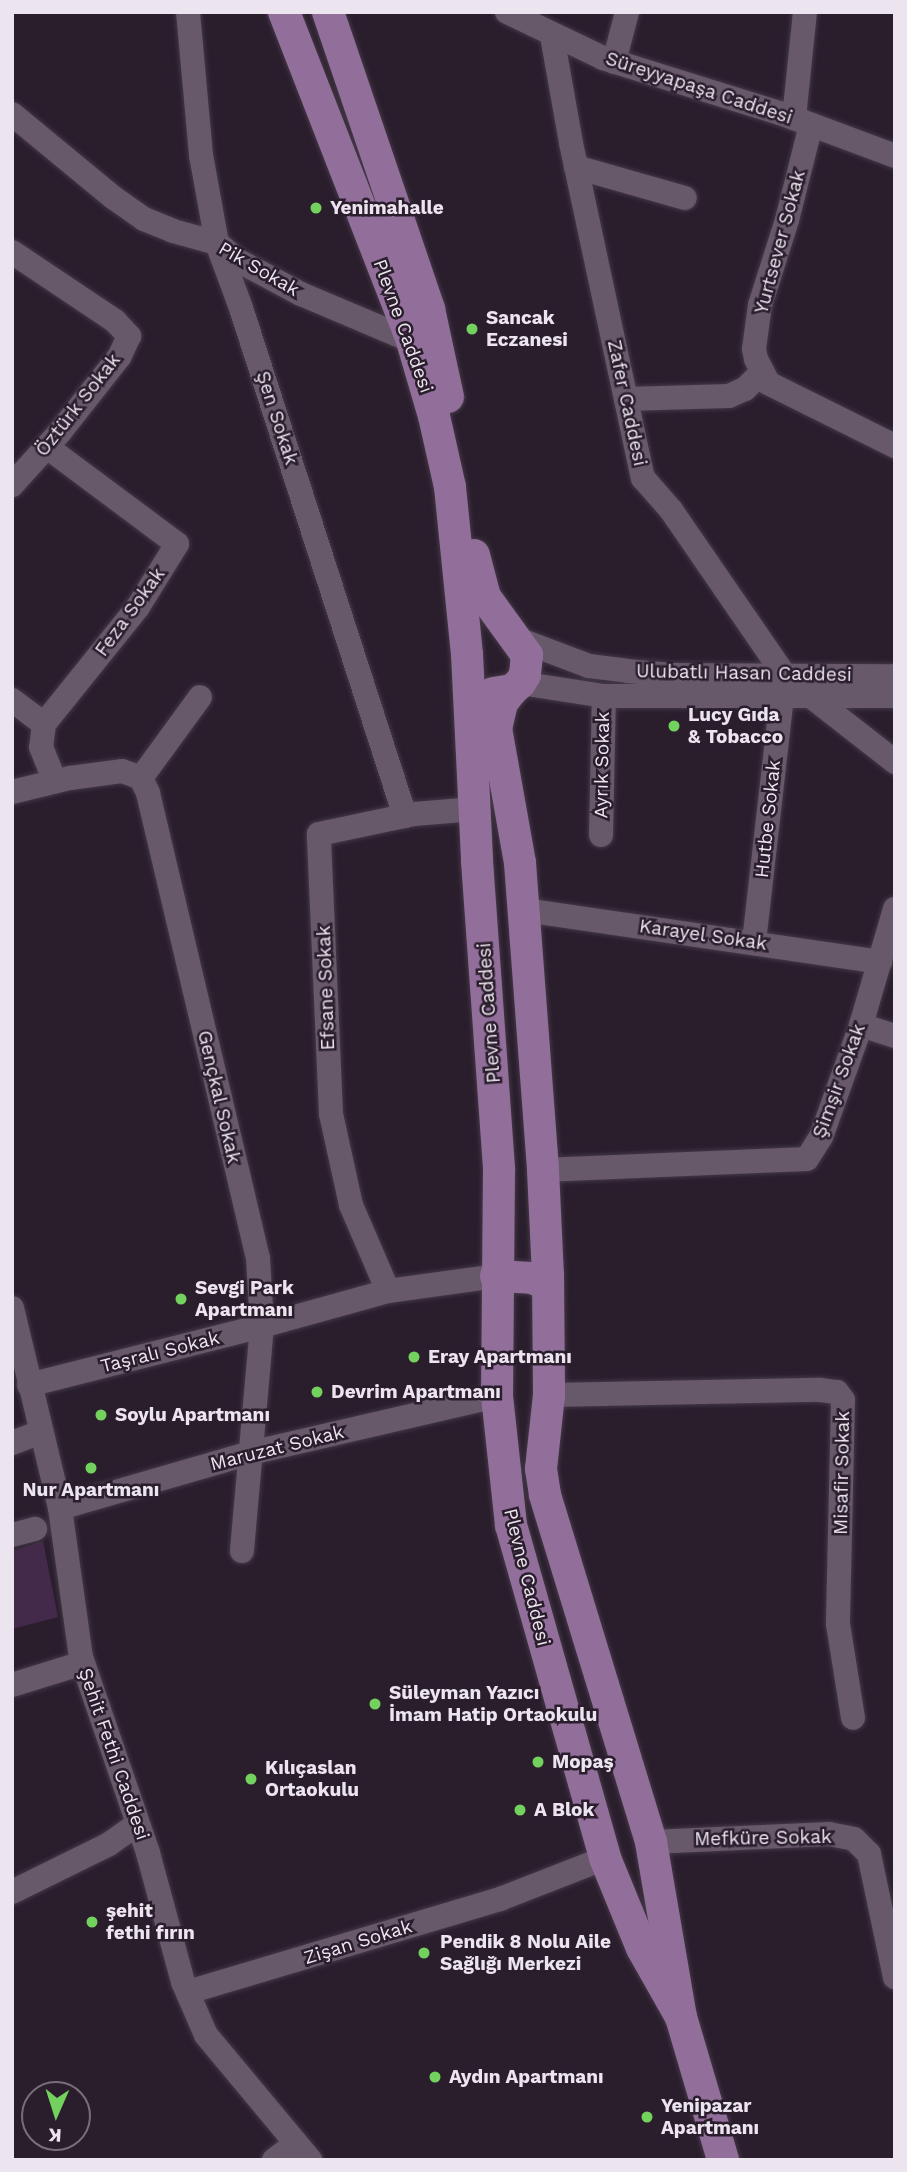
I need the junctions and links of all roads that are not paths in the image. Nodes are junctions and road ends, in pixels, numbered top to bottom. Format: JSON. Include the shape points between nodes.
{"nodes":[{"id":1,"x":188,"y":12,"type":"edge"},
{"id":2,"x":284,"y":12,"type":"edge"},
{"id":3,"x":328,"y":12,"type":"edge"},
{"id":4,"x":507,"y":12,"type":"edge"},
{"id":5,"x":627,"y":12,"type":"edge"},
{"id":6,"x":806,"y":12,"type":"edge"},
{"id":7,"x":552,"y":36,"type":"junction"},
{"id":8,"x":614,"y":62,"type":"junction"},
{"id":9,"x":12,"y":114,"type":"edge"},
{"id":10,"x":802,"y":121,"type":"junction"},
{"id":11,"x":895,"y":156,"type":"edge"},
{"id":12,"x":576,"y":167,"type":"junction"},
{"id":13,"x":685,"y":198,"type":"dead end"},
{"id":14,"x":216,"y":243,"type":"junction"},
{"id":15,"x":12,"y":252,"type":"edge"},
{"id":16,"x":412,"y":341,"type":"junction"},
{"id":17,"x":761,"y":373,"type":"junction"},
{"id":18,"x":626,"y":399,"type":"junction"},
{"id":19,"x":895,"y":446,"type":"edge"},
{"id":20,"x":47,"y":447,"type":"junction"},
{"id":21,"x":13,"y":483,"type":"edge"},
{"id":22,"x":512,"y":636,"type":"junction"},
{"id":23,"x":468,"y":664,"type":"junction"},
{"id":24,"x":895,"y":676,"type":"edge"},
{"id":25,"x":516,"y":686,"type":"junction"},
{"id":26,"x":783,"y":686,"type":"junction"},
{"id":27,"x":604,"y":696,"type":"junction"},
{"id":28,"x":812,"y":696,"type":"junction"},
{"id":29,"x":895,"y":696,"type":"edge"},
{"id":30,"x":200,"y":697,"type":"dead end"},
{"id":31,"x":12,"y":700,"type":"edge"},
{"id":32,"x":44,"y":724,"type":"junction"},
{"id":33,"x":895,"y":762,"type":"edge"},
{"id":34,"x":141,"y":778,"type":"junction"},
{"id":35,"x":55,"y":781,"type":"junction"},
{"id":36,"x":12,"y":792,"type":"edge"},
{"id":37,"x":475,"y":809,"type":"junction"},
{"id":38,"x":405,"y":816,"type":"junction"},
{"id":39,"x":601,"y":835,"type":"dead end"},
{"id":40,"x":477,"y":861,"type":"junction"},
{"id":41,"x":520,"y":863,"type":"junction"},
{"id":42,"x":895,"y":909,"type":"edge"},
{"id":43,"x":525,"y":910,"type":"junction"},
{"id":44,"x":754,"y":942,"type":"junction"},
{"id":45,"x":880,"y":962,"type":"junction"},
{"id":46,"x":861,"y":1024,"type":"junction"},
{"id":47,"x":895,"y":1036,"type":"edge"},
{"id":48,"x":543,"y":1170,"type":"junction"},
{"id":49,"x":496,"y":1276,"type":"junction"},
{"id":50,"x":548,"y":1290,"type":"junction"},
{"id":51,"x":388,"y":1291,"type":"junction"},
{"id":52,"x":12,"y":1308,"type":"edge"},
{"id":53,"x":262,"y":1326,"type":"junction"},
{"id":54,"x":29,"y":1385,"type":"junction"},
{"id":55,"x":548,"y":1395,"type":"junction"},
{"id":56,"x":497,"y":1396,"type":"junction"},
{"id":57,"x":40,"y":1432,"type":"junction"},
{"id":58,"x":12,"y":1443,"type":"edge"},
{"id":59,"x":250,"y":1453,"type":"junction"},
{"id":60,"x":60,"y":1508,"type":"junction"},
{"id":61,"x":242,"y":1552,"type":"dead end"},
{"id":62,"x":83,"y":1663,"type":"junction"},
{"id":63,"x":12,"y":1685,"type":"edge"},
{"id":64,"x":853,"y":1718,"type":"dead end"},
{"id":65,"x":138,"y":1824,"type":"junction"},
{"id":66,"x":651,"y":1842,"type":"junction"},
{"id":67,"x":605,"y":1858,"type":"junction"},
{"id":68,"x":12,"y":1892,"type":"edge"},
{"id":69,"x":895,"y":1977,"type":"edge"},
{"id":70,"x":188,"y":1993,"type":"junction"},
{"id":71,"x":681,"y":2017,"type":"junction"},
{"id":72,"x":302,"y":2152,"type":"edge"},
{"id":73,"x":274,"y":2160,"type":"edge"},
{"id":74,"x":723,"y":2160,"type":"edge"}],
"edges":[{"from":1,"to":14,"type":"street","name":"Şen Sokak","via":[[201,155]]},
{"from":2,"to":16,"type":"main road","name":"Plevne Caddesi"},
{"from":3,"to":22,"type":"main road","name":"Plevne Caddesi","via":[[429,309],[477,570],[485,597]]},
{"from":4,"to":7,"type":"street","name":"Süreyyapaşa Caddesi"},
{"from":5,"to":8,"type":"street"},
{"from":6,"to":10,"type":"street","name":"Yurtsever Sokak"},
{"from":7,"to":8,"type":"street","name":"Süreyyapaşa Caddesi"},
{"from":7,"to":12,"type":"street","name":"Zafer Caddesi"},
{"from":8,"to":10,"type":"street","name":"Süreyyapaşa Caddesi"},
{"from":9,"to":14,"type":"street","name":"Pik Sokak","via":[[144,219]]},
{"from":10,"to":11,"type":"street","name":"Süreyyapaşa Caddesi"},
{"from":10,"to":17,"type":"street","name":"Yurtsever Sokak","via":[[788,220],[760,305],[754,349]]},
{"from":12,"to":13,"type":"street"},
{"from":12,"to":18,"type":"street","name":"Zafer Caddesi"},
{"from":14,"to":16,"type":"street","name":"Pik Sokak","via":[[237,260],[301,294]]},
{"from":14,"to":38,"type":"street","name":"Şen Sokak"},
{"from":15,"to":20,"type":"street","name":"Öztürk Sokak","via":[[115,321],[129,336],[119,357]]},
{"from":16,"to":23,"type":"main road","name":"Plevne Caddesi","via":[[450,487]]},
{"from":17,"to":18,"type":"street","via":[[745,389],[729,396]]},
{"from":17,"to":19,"type":"street","via":[[768,383]]},
{"from":18,"to":26,"type":"street","name":"Zafer Caddesi","via":[[643,478],[671,510]]},
{"from":20,"to":21,"type":"street","name":"Öztürk Sokak"},
{"from":20,"to":32,"type":"street","name":"Feza Sokak","via":[[177,544],[138,607]]},
{"from":22,"to":23,"type":"main road","via":[[487,634],[472,645]]},
{"from":22,"to":25,"type":"main road","via":[[527,655],[525,675]]},
{"from":22,"to":26,"type":"street","name":"Ulubatlı Hasan Caddesi","via":[[589,666]]},
{"from":23,"to":25,"type":"main road","via":[[482,690],[492,693]]},
{"from":23,"to":37,"type":"main road","name":"Plevne Caddesi"},
{"from":24,"to":26,"type":"street","name":"Ulubatlı Hasan Caddesi"},
{"from":25,"to":27,"type":"street","name":"Ulubatlı Hasan Caddesi"},
{"from":25,"to":41,"type":"main road","name":"Plevne Caddesi","via":[[502,703],[496,728]]},
{"from":26,"to":27,"type":"street","name":"Ulubatlı Hasan Caddesi"},
{"from":26,"to":28,"type":"street","name":"Zafer Caddesi"},
{"from":26,"to":44,"type":"street","name":"Hutbe Sokak"},
{"from":27,"to":39,"type":"street","name":"Ayrık Sokak"},
{"from":28,"to":29,"type":"street","name":"Ulubatlı Hasan Caddesi"},
{"from":28,"to":33,"type":"street","name":"Zafer Caddesi"},
{"from":30,"to":34,"type":"street"},
{"from":31,"to":32,"type":"street"},
{"from":32,"to":35,"type":"street","via":[[41,747]]},
{"from":34,"to":35,"type":"street","via":[[122,771]]},
{"from":34,"to":53,"type":"street","name":"Gençkal Sokak","via":[[258,1258]]},
{"from":35,"to":36,"type":"street"},
{"from":37,"to":38,"type":"street","name":"Efsane Sokak"},
{"from":37,"to":40,"type":"main road","name":"Plevne Caddesi"},
{"from":38,"to":51,"type":"street","name":"Efsane Sokak","via":[[319,834],[331,1114],[351,1205]]},
{"from":40,"to":41,"type":"main road","via":[[491,839],[501,837]]},
{"from":40,"to":49,"type":"main road","name":"Plevne Caddesi","via":[[499,1170]]},
{"from":41,"to":43,"type":"main road","name":"Plevne Caddesi"},
{"from":42,"to":45,"type":"street","name":"Şimşir Sokak"},
{"from":43,"to":44,"type":"street","name":"Karayel Sokak"},
{"from":43,"to":48,"type":"main road","name":"Plevne Caddesi"},
{"from":44,"to":45,"type":"street","name":"Karayel Sokak"},
{"from":45,"to":46,"type":"street","name":"Şimşir Sokak"},
{"from":46,"to":47,"type":"street"},
{"from":46,"to":48,"type":"street","name":"Şimşir Sokak","via":[[821,1137],[807,1159]]},
{"from":48,"to":50,"type":"main road","name":"Plevne Caddesi"},
{"from":49,"to":50,"type":"main road","via":[[532,1278]]},
{"from":49,"to":51,"type":"street","name":"Taşralı Sokak"},
{"from":49,"to":56,"type":"main road","name":"Plevne Caddesi"},
{"from":50,"to":55,"type":"main road","name":"Plevne Caddesi"},
{"from":51,"to":53,"type":"street","name":"Taşralı Sokak"},
{"from":52,"to":54,"type":"street","name":"Şehit Fethi Caddesi"},
{"from":53,"to":54,"type":"street","name":"Taşralı Sokak"},
{"from":53,"to":59,"type":"street","name":"Gençkal Sokak"},
{"from":54,"to":57,"type":"street","name":"Şehit Fethi Caddesi"},
{"from":55,"to":56,"type":"main road"},
{"from":55,"to":64,"type":"street","name":"Misafir Sokak","via":[[837,1392],[844,1400],[838,1624]]},
{"from":55,"to":66,"type":"main road","name":"Plevne Caddesi","via":[[541,1468],[548,1507]]},
{"from":56,"to":59,"type":"street","name":"Maruzat Sokak"},
{"from":56,"to":67,"type":"main road","name":"Plevne Caddesi","via":[[512,1525]]},
{"from":57,"to":58,"type":"street"},
{"from":57,"to":60,"type":"street","name":"Şehit Fethi Caddesi"},
{"from":59,"to":60,"type":"street","name":"Maruzat Sokak"},
{"from":59,"to":61,"type":"street","name":"Gençkal Sokak"},
{"from":60,"to":62,"type":"street","name":"Şehit Fethi Caddesi"},
{"from":62,"to":63,"type":"street"},
{"from":62,"to":65,"type":"street","name":"Şehit Fethi Caddesi"},
{"from":65,"to":68,"type":"street"},
{"from":65,"to":70,"type":"street","name":"Şehit Fethi Caddesi"},
{"from":66,"to":67,"type":"main road"},
{"from":66,"to":69,"type":"street","name":"Mefküre Sokak","via":[[829,1834],[854,1839],[869,1854]]},
{"from":66,"to":71,"type":"main road","name":"Plevne Caddesi"},
{"from":67,"to":70,"type":"street","name":"Zişan Sokak","via":[[500,1899]]},
{"from":67,"to":71,"type":"main road","name":"Plevne Caddesi","via":[[642,1948]]},
{"from":70,"to":72,"type":"street","name":"Şehit Fethi Caddesi","via":[[206,2035]]},
{"from":71,"to":74,"type":"main road","name":"Plevne Caddesi"},
{"from":72,"to":73,"type":"street"}]}
